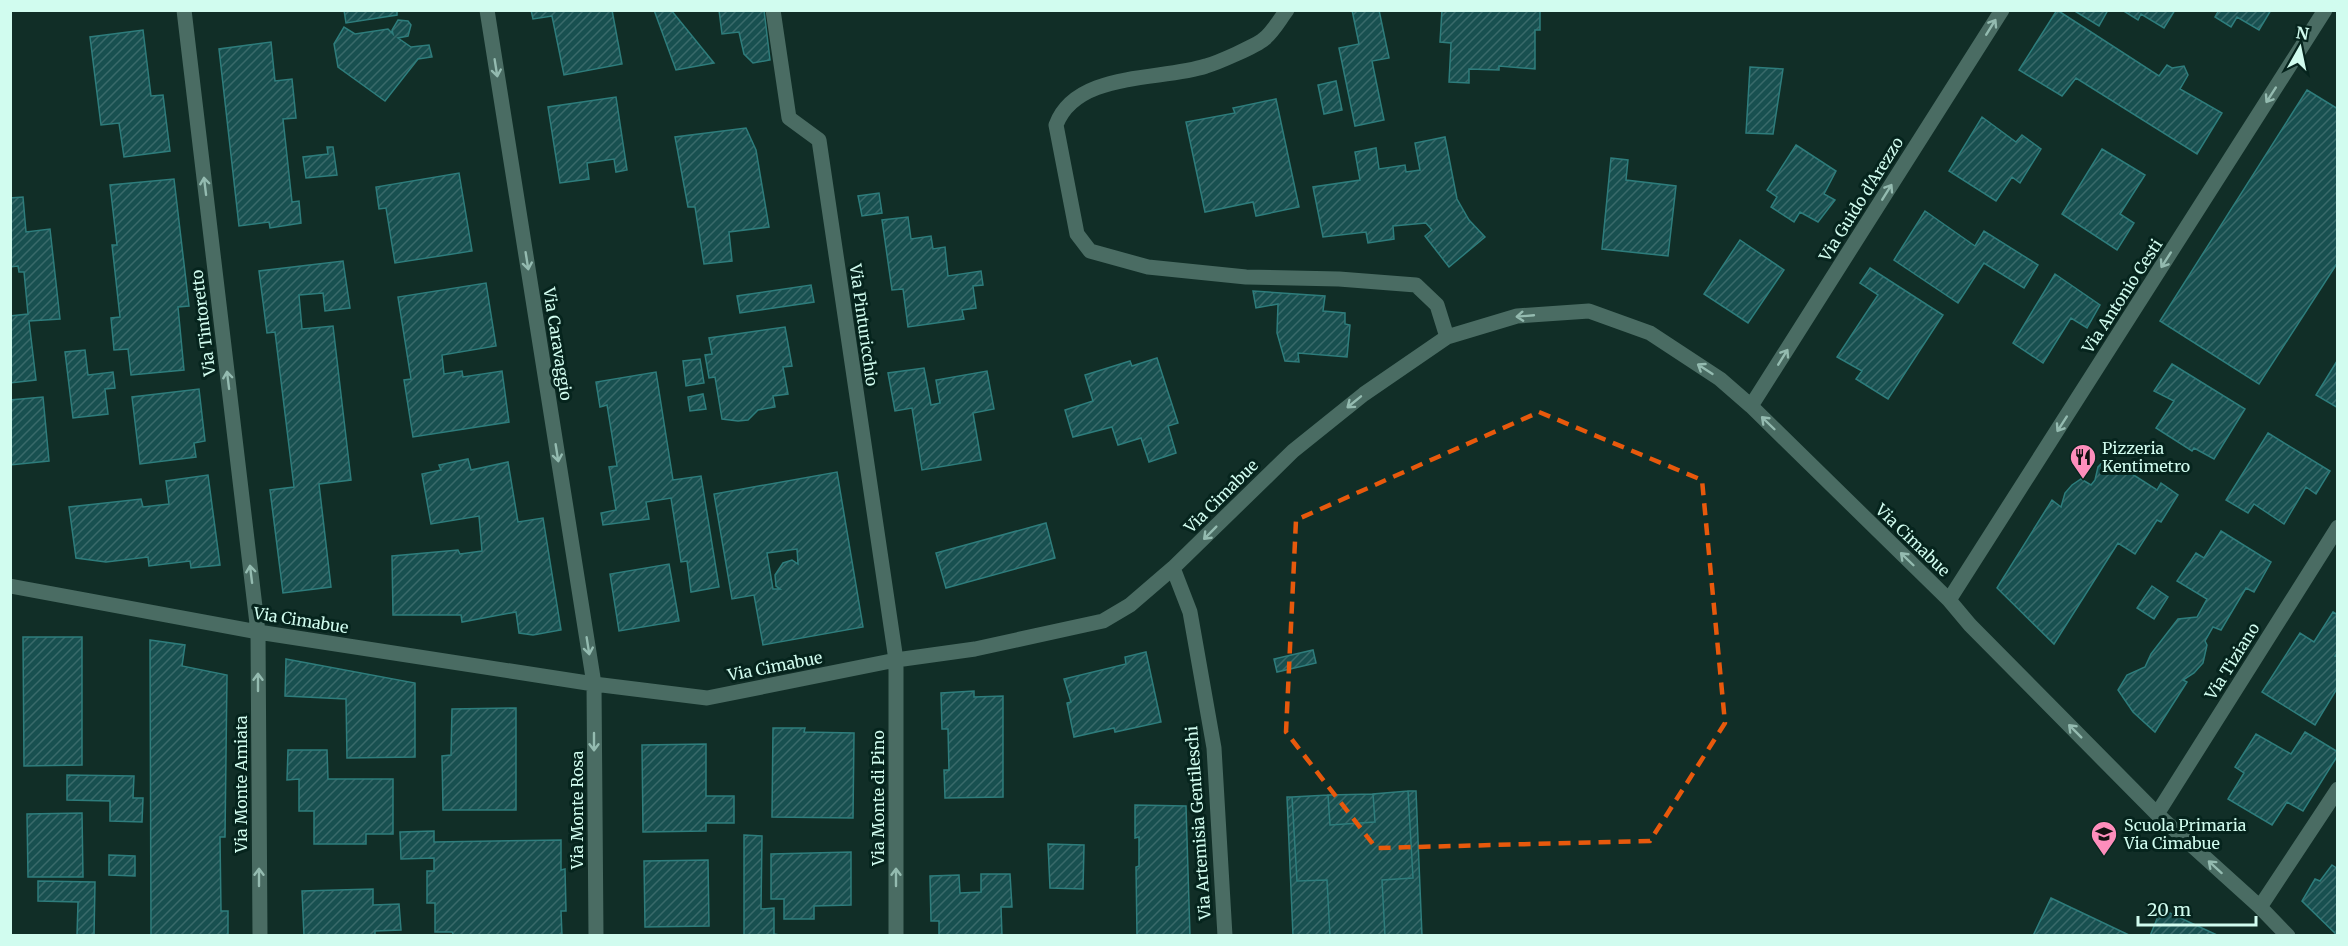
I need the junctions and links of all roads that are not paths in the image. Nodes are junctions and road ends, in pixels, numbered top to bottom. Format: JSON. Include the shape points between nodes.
{"nodes":[{"id":1,"x":184,"y":10,"type":"edge"},
{"id":2,"x":487,"y":10,"type":"edge"},
{"id":3,"x":773,"y":10,"type":"edge"},
{"id":4,"x":1287,"y":10,"type":"edge"},
{"id":5,"x":2002,"y":10,"type":"edge"},
{"id":6,"x":2325,"y":10,"type":"edge"},
{"id":7,"x":1447,"y":337,"type":"junction"},
{"id":8,"x":1751,"y":406,"type":"junction"},
{"id":9,"x":2337,"y":527,"type":"edge"},
{"id":10,"x":1173,"y":568,"type":"junction"},
{"id":11,"x":10,"y":586,"type":"edge"},
{"id":12,"x":1949,"y":600,"type":"junction"},
{"id":13,"x":258,"y":632,"type":"junction"},
{"id":14,"x":896,"y":660,"type":"junction"},
{"id":15,"x":594,"y":684,"type":"junction"},
{"id":16,"x":2337,"y":789,"type":"edge"},
{"id":17,"x":2157,"y":814,"type":"junction"},
{"id":18,"x":2260,"y":907,"type":"junction"},
{"id":19,"x":260,"y":936,"type":"edge"},
{"id":20,"x":596,"y":936,"type":"edge"},
{"id":21,"x":896,"y":936,"type":"edge"},
{"id":22,"x":1225,"y":936,"type":"edge"},
{"id":23,"x":2288,"y":936,"type":"edge"}],
"edges":[{"from":13,"to":1,"type":"street","name":"Via Tintoretto","one_way":true},
{"from":2,"to":15,"type":"street","name":"Via Caravaggio","one_way":true},
{"from":3,"to":14,"type":"street","name":"Via Pinturicchio","via":[[789,118],[819,140]]},
{"from":4,"to":7,"type":"street","via":[[1264,40],[1206,66],[1120,81],[1083,93],[1061,110],[1056,126],[1077,234],[1090,251],[1148,267],[1246,277],[1416,285],[1437,305]]},
{"from":8,"to":5,"type":"street","name":"Via Guido d'Arezzo","one_way":true},
{"from":6,"to":12,"type":"street","name":"Via Antonio Cesti","one_way":true},
{"from":8,"to":7,"type":"street","name":"Via Cimabue","one_way":true,"via":[[1720,379],[1650,333],[1589,311],[1517,316]]},
{"from":7,"to":10,"type":"street","name":"Via Cimabue","one_way":true,"via":[[1364,394],[1293,451]]},
{"from":12,"to":8,"type":"street","name":"Via Cimabue","one_way":true},
{"from":9,"to":17,"type":"street","name":"Via Tiziano"},
{"from":10,"to":14,"type":"street","name":"Via Cimabue","via":[[1130,605],[1103,621],[975,649]]},
{"from":10,"to":22,"type":"street","name":"Via Artemisia Gentileschi","via":[[1190,612],[1214,748]]},
{"from":11,"to":13,"type":"street","name":"Via Cimabue"},
{"from":17,"to":12,"type":"street","name":"Via Cimabue","one_way":true},
{"from":13,"to":15,"type":"street","name":"Via Cimabue"},
{"from":19,"to":13,"type":"street","name":"Via Monte Amiata","one_way":true},
{"from":14,"to":15,"type":"street","name":"Via Cimabue","via":[[707,698]]},
{"from":21,"to":14,"type":"street","name":"Via Monte di Pino","one_way":true},
{"from":15,"to":20,"type":"street","name":"Via Monte Rosa","one_way":true},
{"from":16,"to":18,"type":"street"},
{"from":18,"to":17,"type":"street","name":"Via Cimabue","one_way":true},
{"from":18,"to":23,"type":"street","name":"Via Cimabue"}]}
